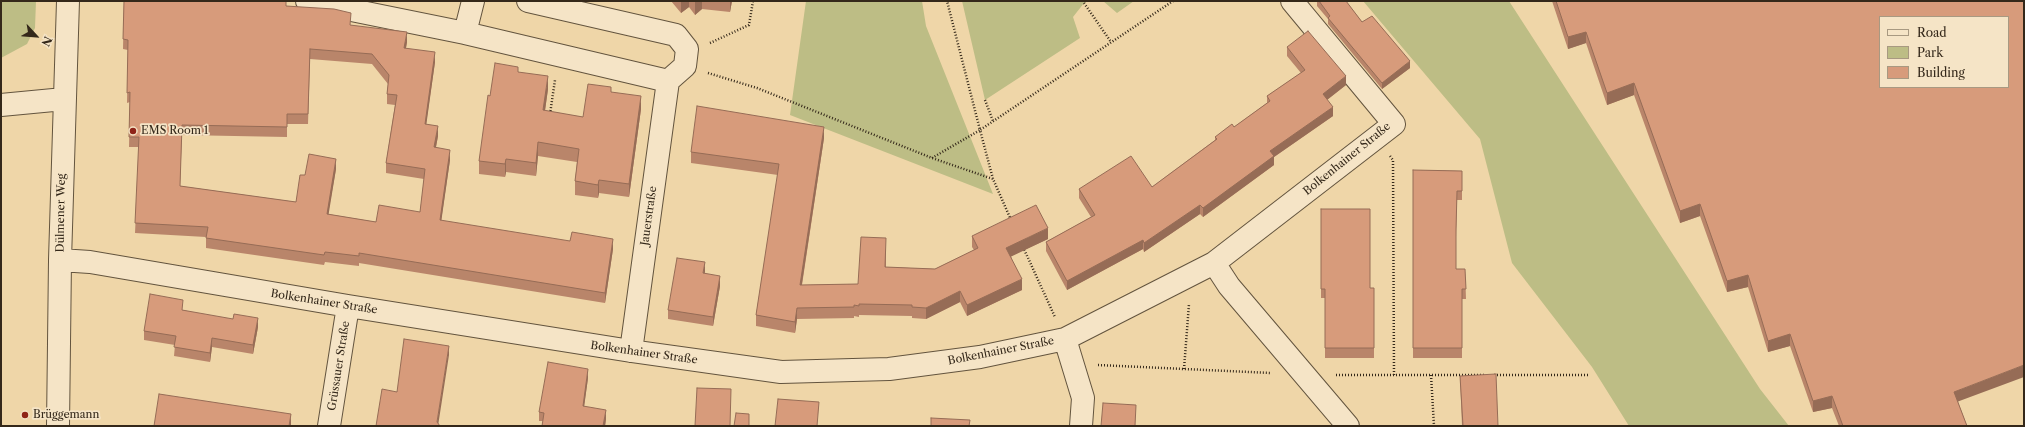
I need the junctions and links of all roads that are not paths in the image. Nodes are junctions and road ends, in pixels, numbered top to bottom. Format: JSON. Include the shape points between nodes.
{"nodes":[{"id":1,"x":68,"y":1,"type":"edge"},
{"id":2,"x":308,"y":1,"type":"edge"},
{"id":3,"x":473,"y":1,"type":"edge"},
{"id":4,"x":528,"y":1,"type":"edge"},
{"id":5,"x":1292,"y":1,"type":"edge"},
{"id":6,"x":466,"y":33,"type":"junction"},
{"id":7,"x":668,"y":81,"type":"junction"},
{"id":8,"x":64,"y":99,"type":"junction"},
{"id":9,"x":1,"y":105,"type":"edge"},
{"id":10,"x":60,"y":260,"type":"junction"},
{"id":11,"x":1214,"y":263,"type":"junction"},
{"id":12,"x":348,"y":306,"type":"junction"},
{"id":13,"x":1065,"y":339,"type":"junction"},
{"id":14,"x":631,"y":351,"type":"junction"},
{"id":15,"x":58,"y":426,"type":"edge"},
{"id":16,"x":329,"y":426,"type":"edge"},
{"id":17,"x":1081,"y":426,"type":"edge"},
{"id":18,"x":1348,"y":426,"type":"edge"}],
"edges":[{"from":1,"to":8,"type":"street","name":"Dülmener Weg"},
{"from":2,"to":6,"type":"street"},
{"from":3,"to":6,"type":"street"},
{"from":4,"to":7,"type":"street","via":[[676,35],[686,58]]},
{"from":5,"to":11,"type":"street","name":"Bolkenhainer Straße","via":[[1394,124]]},
{"from":6,"to":7,"type":"street"},
{"from":7,"to":14,"type":"street","name":"Jauerstraße"},
{"from":8,"to":9,"type":"street"},
{"from":8,"to":10,"type":"street","name":"Dülmener Weg"},
{"from":10,"to":12,"type":"street","name":"Bolkenhainer Straße","via":[[90,262]]},
{"from":10,"to":15,"type":"street","name":"Dülmener Weg"},
{"from":11,"to":13,"type":"street","name":"Bolkenhainer Straße"},
{"from":11,"to":18,"type":"street","via":[[1229,286]]},
{"from":12,"to":14,"type":"street","name":"Bolkenhainer Straße"},
{"from":12,"to":16,"type":"street","name":"Grüssauer Straße"},
{"from":13,"to":14,"type":"street","name":"Bolkenhainer Straße","via":[[980,358],[889,369],[858,370],[781,372]]},
{"from":13,"to":17,"type":"street","via":[[1083,398]]}]}
